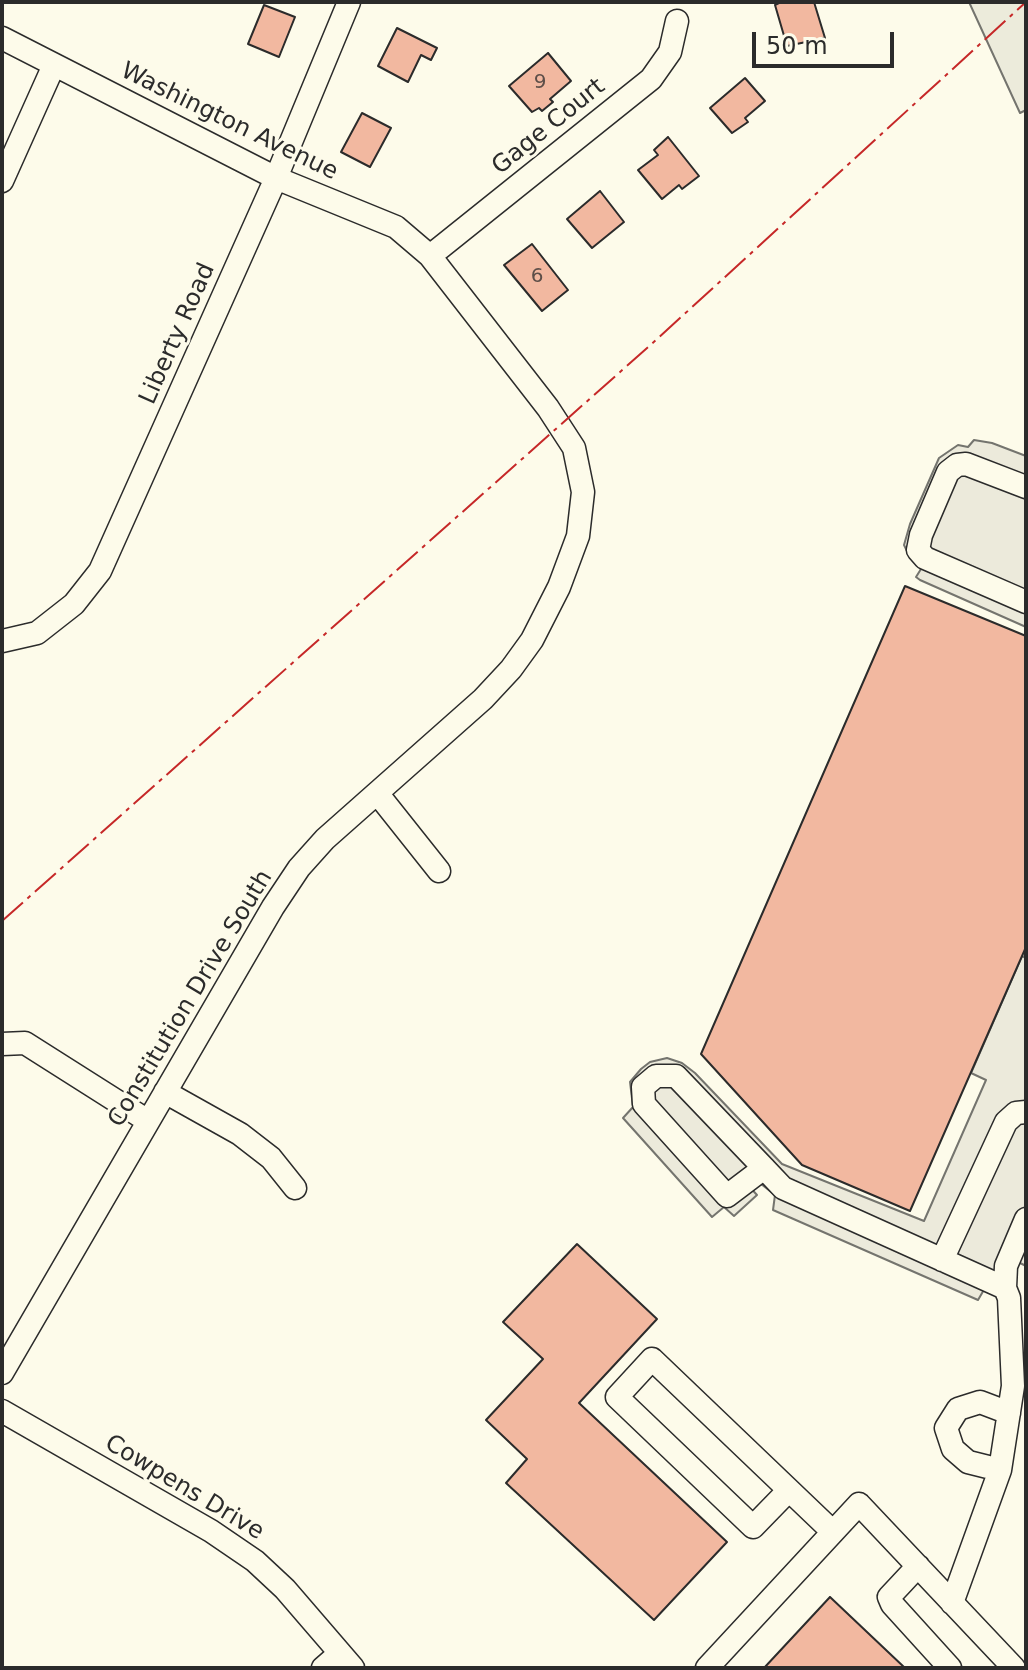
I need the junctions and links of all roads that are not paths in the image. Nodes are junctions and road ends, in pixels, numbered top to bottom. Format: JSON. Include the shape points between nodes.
{"nodes":[{"id":1,"x":349,"y":2,"type":"edge"},
{"id":2,"x":677,"y":21,"type":"dead end"},
{"id":3,"x":2,"y":38,"type":"edge"},
{"id":4,"x":54,"y":65,"type":"junction"},
{"id":5,"x":276,"y":178,"type":"junction"},
{"id":6,"x":2,"y":181,"type":"edge"},
{"id":7,"x":430,"y":256,"type":"junction"},
{"id":8,"x":1026,"y":487,"type":"edge"},
{"id":9,"x":1026,"y":602,"type":"edge"},
{"id":10,"x":2,"y":641,"type":"edge"},
{"id":11,"x":377,"y":793,"type":"junction"},
{"id":12,"x":439,"y":871,"type":"dead end"},
{"id":13,"x":2,"y":1044,"type":"edge"},
{"id":14,"x":165,"y":1092,"type":"junction"},
{"id":15,"x":1026,"y":1112,"type":"edge"},
{"id":16,"x":148,"y":1121,"type":"junction"},
{"id":17,"x":764,"y":1168,"type":"junction"},
{"id":18,"x":295,"y":1188,"type":"dead end"},
{"id":19,"x":1026,"y":1219,"type":"edge"},
{"id":20,"x":942,"y":1260,"type":"junction"},
{"id":21,"x":1005,"y":1288,"type":"junction"},
{"id":22,"x":2,"y":1373,"type":"edge"},
{"id":23,"x":2,"y":1411,"type":"edge"},
{"id":24,"x":1009,"y":1413,"type":"junction"},
{"id":25,"x":1000,"y":1470,"type":"junction"},
{"id":26,"x":789,"y":1490,"type":"junction"},
{"id":27,"x":833,"y":1532,"type":"junction"},
{"id":28,"x":918,"y":1566,"type":"junction"},
{"id":29,"x":952,"y":1603,"type":"junction"},
{"id":30,"x":338,"y":1663,"type":"edge"},
{"id":31,"x":707,"y":1668,"type":"edge"},
{"id":32,"x":950,"y":1668,"type":"edge"},
{"id":33,"x":1014,"y":1668,"type":"edge"}],
"edges":[{"from":1,"to":5,"type":"street","name":"Liberty Road"},
{"from":2,"to":7,"type":"street","name":"Gage Court","via":[[670,52],[651,79]]},
{"from":3,"to":4,"type":"street","name":"Washington Avenue"},
{"from":4,"to":5,"type":"street","name":"Washington Avenue"},
{"from":4,"to":6,"type":"street"},
{"from":5,"to":7,"type":"street","name":"Washington Avenue","via":[[396,227]]},
{"from":5,"to":10,"type":"street","name":"Liberty Road","via":[[100,571],[74,604],[37,633]]},
{"from":7,"to":11,"type":"street","name":"Constitution Drive South","via":[[574,448],[583,492],[578,536],[559,587],[525,650],[483,699]]},
{"from":8,"to":9,"type":"street","via":[[957,465],[948,472],[918,550],[925,558]]},
{"from":11,"to":12,"type":"street"},
{"from":11,"to":14,"type":"street","name":"Constitution Drive South","via":[[299,868]]},
{"from":13,"to":16,"type":"street","via":[[25,1043]]},
{"from":14,"to":16,"type":"street","name":"Constitution Drive South"},
{"from":14,"to":18,"type":"street","via":[[240,1134],[271,1158]]},
{"from":15,"to":20,"type":"street","via":[[1006,1122]]},
{"from":16,"to":22,"type":"street","name":"Constitution Drive South"},
{"from":17,"to":17,"type":"street","via":[[676,1076],[656,1076],[643,1087],[644,1104],[727,1196]]},
{"from":17,"to":20,"type":"street","via":[[783,1188]]},
{"from":19,"to":21,"type":"street","via":[[1006,1266]]},
{"from":20,"to":21,"type":"street"},
{"from":21,"to":24,"type":"street","via":[[1013,1386]]},
{"from":23,"to":30,"type":"street","name":"Cowpens Drive","via":[[255,1561],[285,1589]]},
{"from":24,"to":25,"type":"street"},
{"from":24,"to":25,"type":"street","via":[[980,1402],[958,1409],[946,1428],[953,1449],[968,1462]]},
{"from":25,"to":29,"type":"street"},
{"from":26,"to":26,"type":"street","via":[[652,1359],[617,1397],[753,1527]]},
{"from":26,"to":27,"type":"street"},
{"from":27,"to":28,"type":"street","via":[[859,1504]]},
{"from":27,"to":31,"type":"street"},
{"from":28,"to":29,"type":"street"},
{"from":28,"to":32,"type":"street","via":[[889,1597]]},
{"from":29,"to":33,"type":"street"}]}
